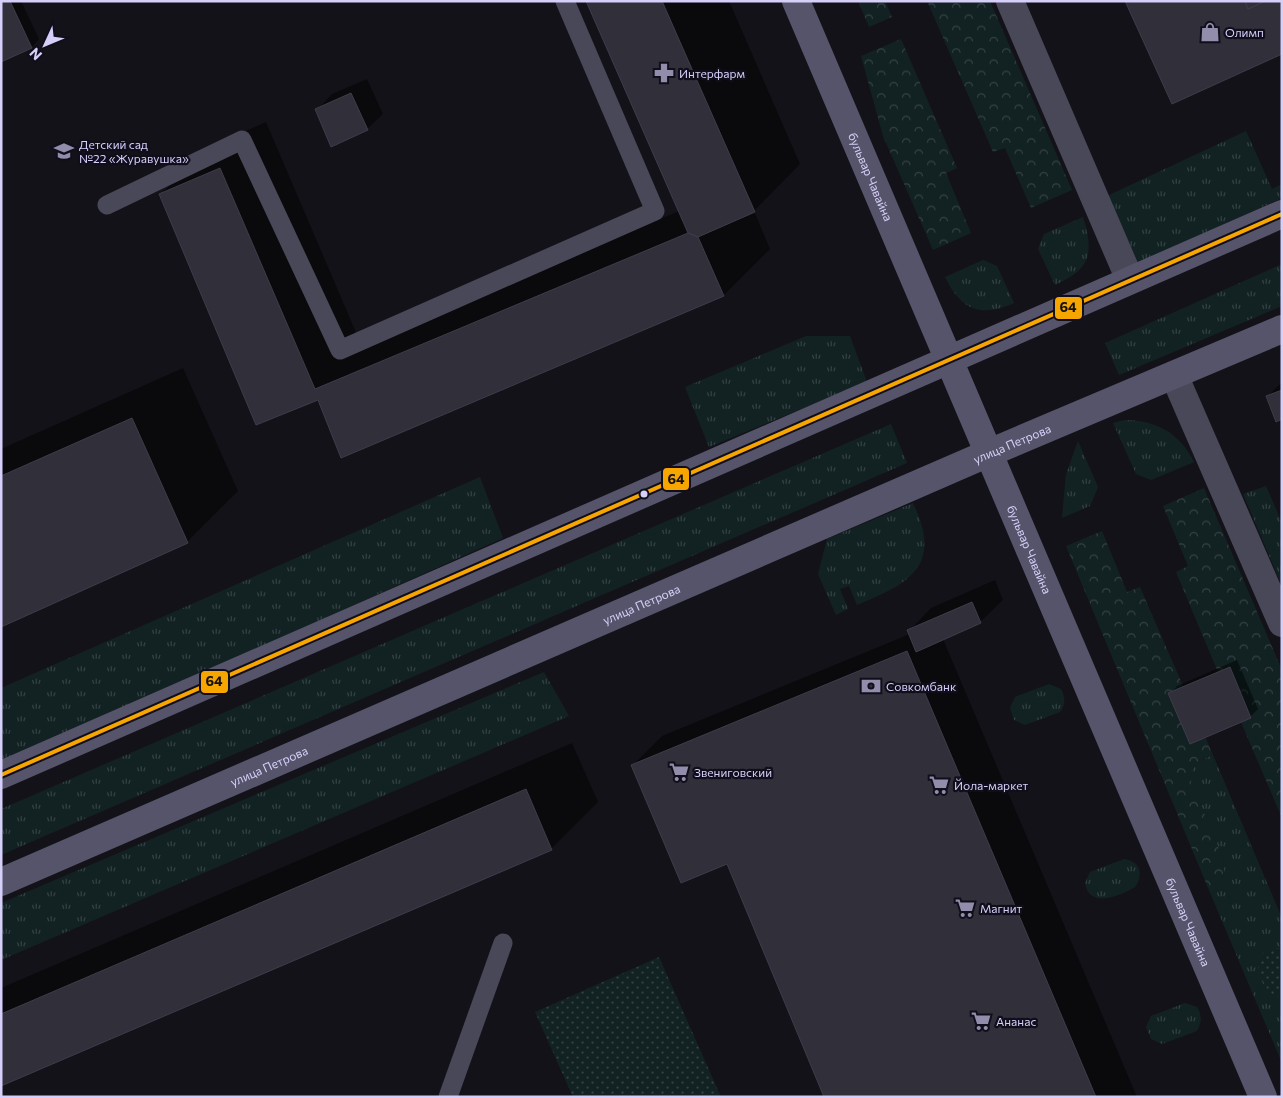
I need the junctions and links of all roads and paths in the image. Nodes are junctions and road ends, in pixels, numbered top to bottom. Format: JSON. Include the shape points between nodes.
{"nodes":[{"id":1,"x":565,"y":1,"type":"edge"},
{"id":2,"x":796,"y":1,"type":"edge"},
{"id":3,"x":1010,"y":1,"type":"edge"},
{"id":4,"x":107,"y":205,"type":"dead end"},
{"id":5,"x":1282,"y":214,"type":"edge"},
{"id":6,"x":1130,"y":280,"type":"junction"},
{"id":7,"x":1282,"y":328,"type":"edge"},
{"id":8,"x":950,"y":359,"type":"junction"},
{"id":9,"x":1174,"y":375,"type":"junction"},
{"id":10,"x":989,"y":453,"type":"junction"},
{"id":11,"x":1282,"y":623,"type":"edge"},
{"id":12,"x":1,"y":774,"type":"edge"},
{"id":13,"x":1,"y":882,"type":"edge"},
{"id":14,"x":503,"y":943,"type":"dead end"},
{"id":15,"x":448,"y":1097,"type":"edge"},
{"id":16,"x":1264,"y":1097,"type":"edge"}],
"edges":[{"from":1,"to":4,"type":"lane","via":[[654,211],[646,215],[340,350],[242,140]]},
{"from":2,"to":8,"type":"main road","name":"бульвар Чавайна"},
{"from":3,"to":6,"type":"street"},
{"from":5,"to":6,"type":"main road"},
{"from":6,"to":8,"type":"main road"},
{"from":7,"to":9,"type":"main road","name":"улица Петрова"},
{"from":8,"to":10,"type":"main road","name":"бульвар Чавайна"},
{"from":8,"to":12,"type":"main road"},
{"from":9,"to":10,"type":"main road","name":"улица Петрова"},
{"from":9,"to":11,"type":"street"},
{"from":10,"to":13,"type":"main road","name":"улица Петрова"},
{"from":10,"to":16,"type":"main road","name":"бульвар Чавайна"},
{"from":14,"to":15,"type":"lane"}]}
